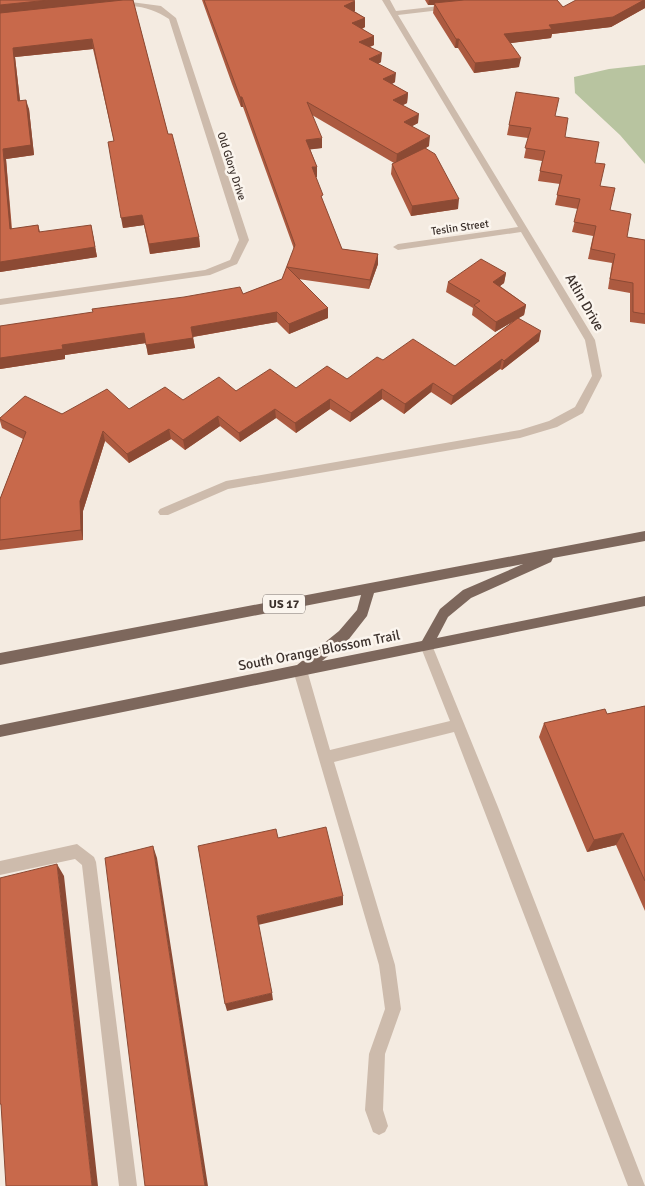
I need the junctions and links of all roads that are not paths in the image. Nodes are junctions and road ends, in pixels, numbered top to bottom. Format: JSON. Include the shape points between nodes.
{"nodes":[{"id":1,"x":386,"y":0,"type":"edge"},
{"id":2,"x":112,"y":6,"type":"edge"},
{"id":3,"x":462,"y":6,"type":"edge"},
{"id":4,"x":394,"y":14,"type":"junction"},
{"id":5,"x":525,"y":229,"type":"junction"},
{"id":6,"x":398,"y":247,"type":"dead end"},
{"id":7,"x":0,"y":302,"type":"edge"},
{"id":8,"x":164,"y":512,"type":"dead end"},
{"id":9,"x":645,"y":536,"type":"edge"},
{"id":10,"x":568,"y":550,"type":"junction"},
{"id":11,"x":369,"y":588,"type":"junction"},
{"id":12,"x":645,"y":601,"type":"edge"},
{"id":13,"x":426,"y":645,"type":"junction"},
{"id":14,"x":0,"y":659,"type":"edge"},
{"id":15,"x":300,"y":670,"type":"junction"},
{"id":16,"x":458,"y":725,"type":"junction"},
{"id":17,"x":0,"y":731,"type":"edge"},
{"id":18,"x":327,"y":756,"type":"junction"},
{"id":19,"x":0,"y":868,"type":"edge"},
{"id":20,"x":379,"y":1126,"type":"dead end"},
{"id":21,"x":128,"y":1186,"type":"edge"},
{"id":22,"x":637,"y":1186,"type":"edge"}],
"edges":[{"from":1,"to":4,"type":"street","name":"Atlin Drive"},
{"from":2,"to":7,"type":"street","name":"Old Glory Drive","via":[[131,4],[158,8],[172,18],[244,240],[234,262],[207,273]]},
{"from":3,"to":4,"type":"street"},
{"from":4,"to":5,"type":"street","name":"Atlin Drive"},
{"from":5,"to":6,"type":"street","name":"Teslin Street"},
{"from":5,"to":8,"type":"street","name":"Atlin Drive","via":[[590,340],[597,376],[579,410],[553,424],[520,434],[226,485]]},
{"from":9,"to":10,"type":"main road","number":"US 17"},
{"from":10,"to":11,"type":"main road","number":"US 17"},
{"from":10,"to":13,"type":"main road","via":[[467,594],[444,613]]},
{"from":11,"to":14,"type":"main road","number":"US 17"},
{"from":11,"to":15,"type":"main road","via":[[363,612],[344,635]]},
{"from":12,"to":13,"type":"main road","name":"South Orange Blossom Trail"},
{"from":13,"to":15,"type":"main road","name":"South Orange Blossom Trail"},
{"from":13,"to":16,"type":"street"},
{"from":15,"to":17,"type":"main road","name":"South Orange Blossom Trail"},
{"from":15,"to":18,"type":"street"},
{"from":16,"to":18,"type":"street"},
{"from":16,"to":22,"type":"street"},
{"from":18,"to":20,"type":"street","via":[[387,965],[393,1009],[377,1054],[374,1110]]},
{"from":19,"to":21,"type":"street","via":[[77,851],[89,862]]}]}
